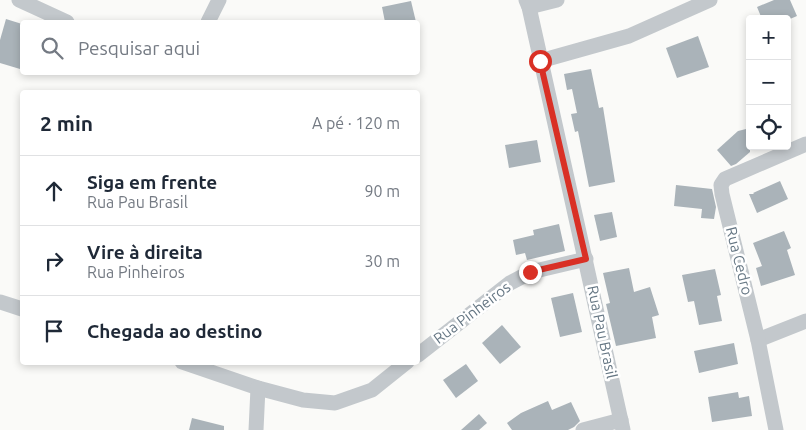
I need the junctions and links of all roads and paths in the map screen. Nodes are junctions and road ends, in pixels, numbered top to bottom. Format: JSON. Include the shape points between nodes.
{"nodes":[{"id":1,"x":19,"y":0,"type":"edge"},
{"id":2,"x":219,"y":0,"type":"edge"},
{"id":3,"x":557,"y":0,"type":"edge"},
{"id":4,"x":710,"y":0,"type":"edge"},
{"id":5,"x":527,"y":4,"type":"edge"},
{"id":6,"x":62,"y":20,"type":"edge"},
{"id":7,"x":209,"y":20,"type":"edge"},
{"id":8,"x":540,"y":61,"type":"junction"},
{"id":9,"x":806,"y":144,"type":"edge"},
{"id":10,"x":586,"y":259,"type":"junction"},
{"id":11,"x":0,"y":302,"type":"edge"},
{"id":12,"x":20,"y":308,"type":"edge"},
{"id":13,"x":806,"y":321,"type":"edge"},
{"id":14,"x":758,"y":340,"type":"junction"},
{"id":15,"x":420,"y":352,"type":"edge"},
{"id":16,"x":191,"y":365,"type":"edge"},
{"id":17,"x":403,"y":365,"type":"edge"},
{"id":18,"x":258,"y":388,"type":"junction"},
{"id":19,"x":622,"y":425,"type":"edge"},
{"id":20,"x":256,"y":430,"type":"edge"},
{"id":21,"x":583,"y":430,"type":"edge"},
{"id":22,"x":776,"y":430,"type":"edge"}],
"edges":[{"from":1,"to":6,"type":"street"},
{"from":2,"to":7,"type":"street"},
{"from":3,"to":5,"type":"street"},
{"from":4,"to":8,"type":"street","via":[[629,36]]},
{"from":5,"to":8,"type":"street","name":"Rua Pau Brasil"},
{"from":8,"to":10,"type":"street","name":"Rua Pau Brasil"},
{"from":9,"to":14,"type":"street","name":"Rua Cedro","via":[[725,179],[721,185]]},
{"from":10,"to":15,"type":"street","name":"Rua Pinheiros","via":[[530,272],[510,283]]},
{"from":10,"to":19,"type":"street","name":"Rua Pau Brasil"},
{"from":11,"to":12,"type":"street"},
{"from":13,"to":14,"type":"street"},
{"from":14,"to":22,"type":"street","name":"Rua Cedro"},
{"from":16,"to":18,"type":"street"},
{"from":17,"to":18,"type":"street","via":[[372,390],[335,402],[304,400]]},
{"from":18,"to":20,"type":"street"},
{"from":19,"to":21,"type":"street"}]}
